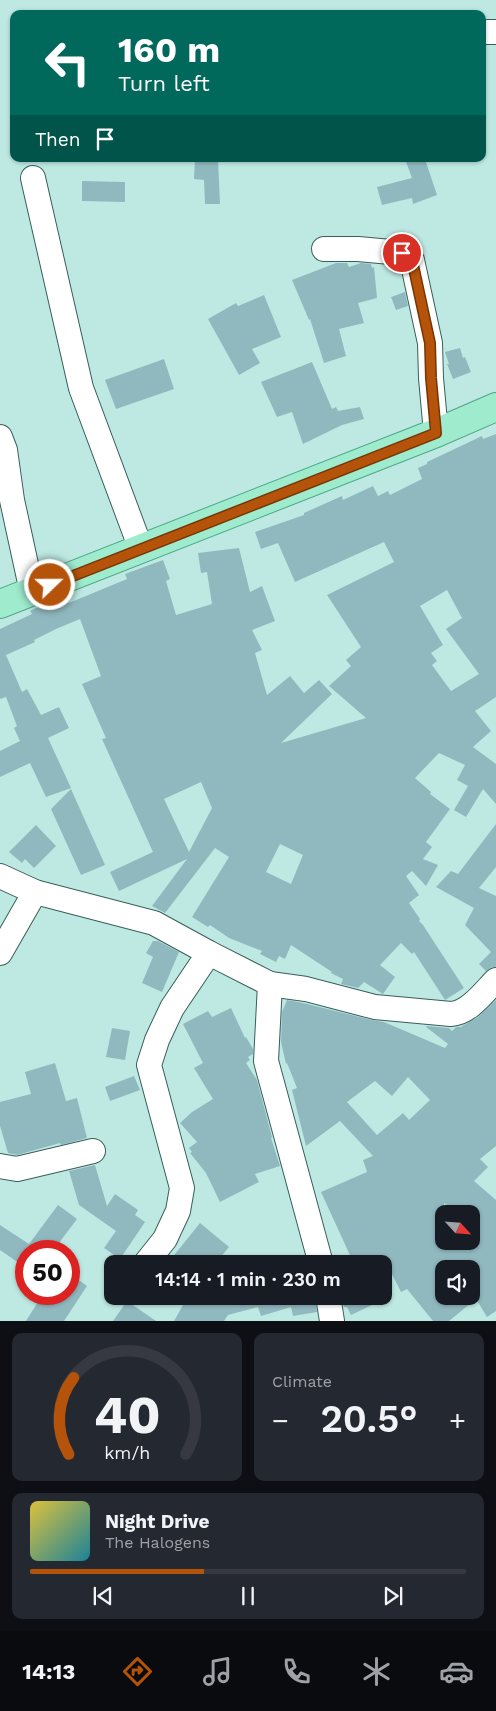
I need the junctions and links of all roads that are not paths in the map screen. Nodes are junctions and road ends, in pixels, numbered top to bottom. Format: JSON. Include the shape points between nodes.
{"nodes":[{"id":1,"x":33,"y":178,"type":"dead end"},
{"id":2,"x":324,"y":249,"type":"dead end"},
{"id":3,"x":496,"y":407,"type":"edge"},
{"id":4,"x":436,"y":433,"type":"junction"},
{"id":5,"x":0,"y":436,"type":"edge"},
{"id":6,"x":141,"y":549,"type":"junction"},
{"id":7,"x":32,"y":592,"type":"junction"},
{"id":8,"x":0,"y":604,"type":"edge"},
{"id":9,"x":0,"y":876,"type":"edge"},
{"id":10,"x":35,"y":892,"type":"junction"},
{"id":11,"x":0,"y":953,"type":"edge"},
{"id":12,"x":210,"y":953,"type":"junction"},
{"id":13,"x":496,"y":980,"type":"edge"},
{"id":14,"x":270,"y":984,"type":"junction"},
{"id":15,"x":93,"y":1151,"type":"dead end"},
{"id":16,"x":0,"y":1166,"type":"edge"},
{"id":17,"x":152,"y":1255,"type":"edge"},
{"id":18,"x":319,"y":1255,"type":"edge"},
{"id":19,"x":329,"y":1305,"type":"edge"},
{"id":20,"x":332,"y":1321,"type":"edge"}],
"edges":[{"from":1,"to":6,"type":"street","via":[[81,388]]},
{"from":2,"to":4,"type":"street","via":[[402,253],[412,260],[430,343]]},
{"from":3,"to":4,"type":"main road"},
{"from":4,"to":6,"type":"main road"},
{"from":5,"to":7,"type":"street"},
{"from":6,"to":7,"type":"main road"},
{"from":7,"to":8,"type":"main road"},
{"from":9,"to":10,"type":"street"},
{"from":10,"to":11,"type":"street"},
{"from":10,"to":12,"type":"street","via":[[154,923]]},
{"from":12,"to":14,"type":"street"},
{"from":12,"to":17,"type":"street","via":[[172,1008],[149,1066],[182,1188],[178,1211],[165,1239]]},
{"from":13,"to":14,"type":"street","via":[[459,1014],[375,1007],[306,989]]},
{"from":14,"to":18,"type":"street","via":[[266,1061]]},
{"from":15,"to":16,"type":"street","via":[[17,1169]]},
{"from":19,"to":20,"type":"street"}]}
